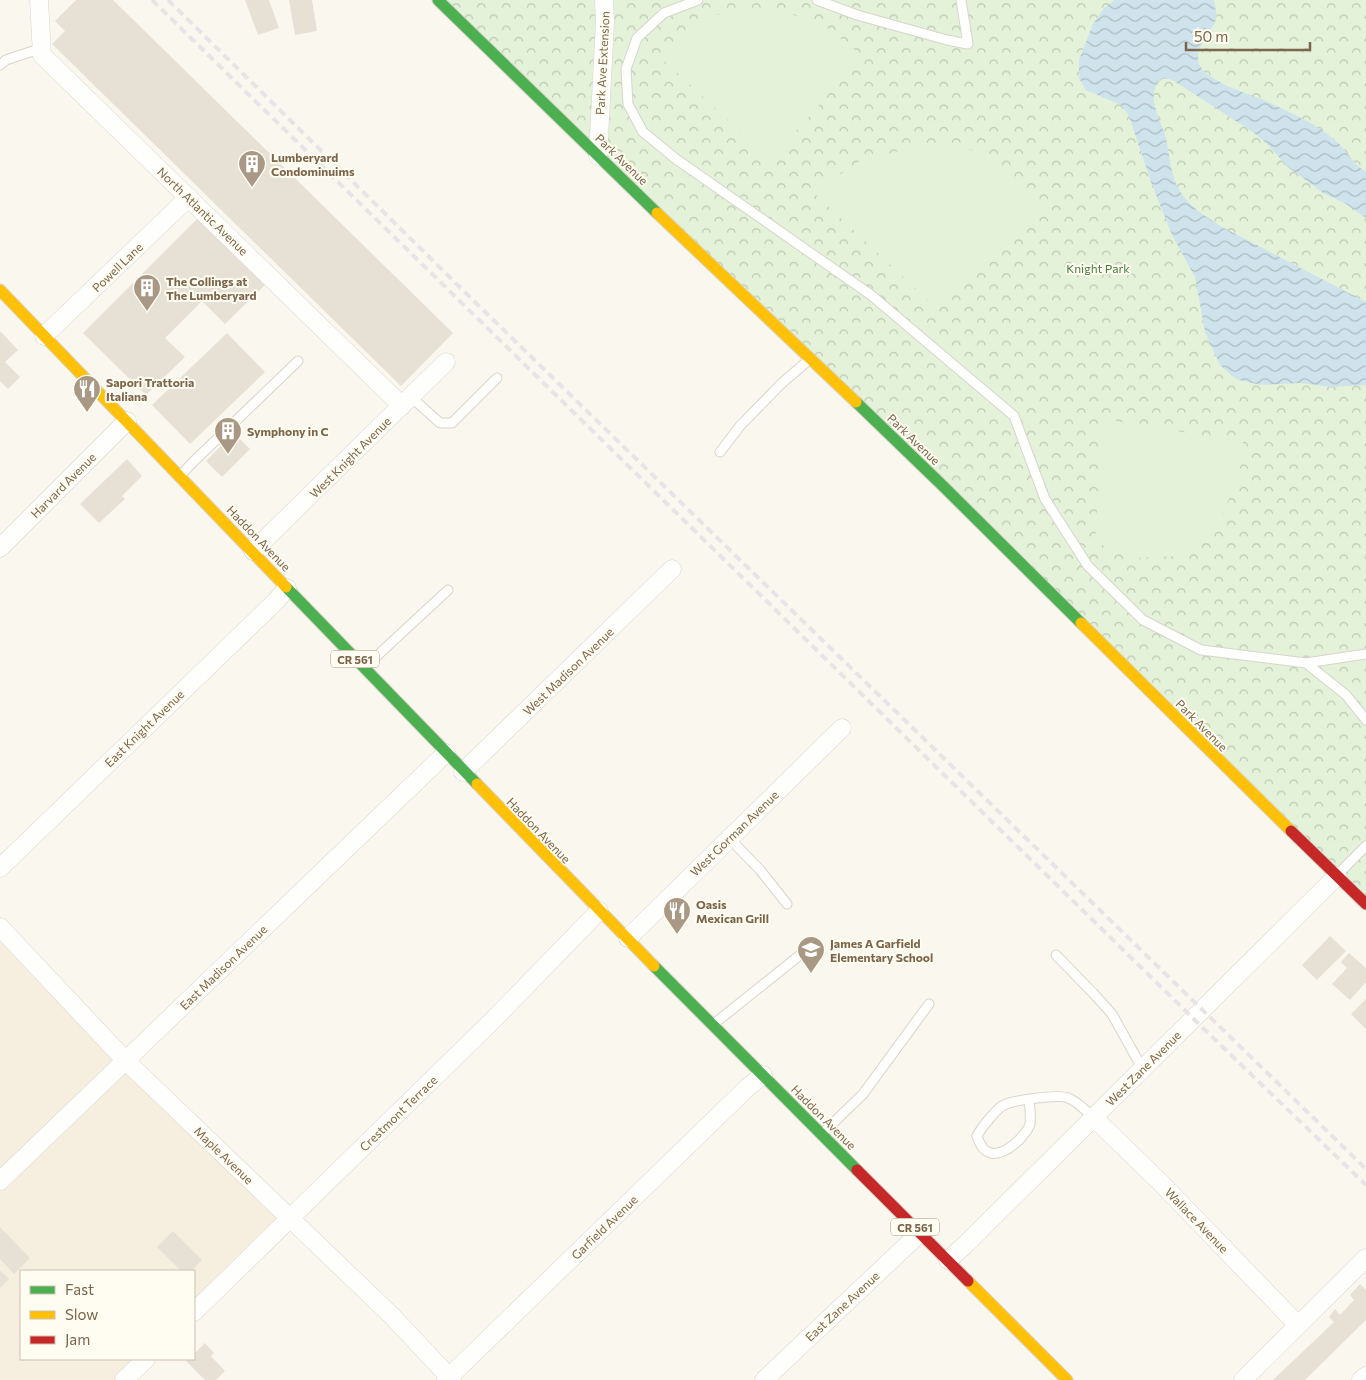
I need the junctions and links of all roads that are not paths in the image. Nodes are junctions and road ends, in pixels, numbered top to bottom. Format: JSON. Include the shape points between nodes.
{"nodes":[{"id":1,"x":39,"y":0,"type":"edge"},
{"id":2,"x":438,"y":0,"type":"edge"},
{"id":3,"x":604,"y":0,"type":"edge"},
{"id":4,"x":698,"y":0,"type":"edge"},
{"id":5,"x":817,"y":0,"type":"edge"},
{"id":6,"x":961,"y":0,"type":"edge"},
{"id":7,"x":42,"y":48,"type":"junction"},
{"id":8,"x":2,"y":60,"type":"edge"},
{"id":9,"x":598,"y":156,"type":"junction"},
{"id":10,"x":189,"y":197,"type":"junction"},
{"id":11,"x":0,"y":290,"type":"edge"},
{"id":12,"x":44,"y":336,"type":"junction"},
{"id":13,"x":810,"y":358,"type":"junction"},
{"id":14,"x":298,"y":361,"type":"dead end"},
{"id":15,"x":446,"y":362,"type":"dead end"},
{"id":16,"x":497,"y":378,"type":"dead end"},
{"id":17,"x":406,"y":401,"type":"junction"},
{"id":18,"x":127,"y":421,"type":"junction"},
{"id":19,"x":720,"y":452,"type":"dead end"},
{"id":20,"x":180,"y":476,"type":"junction"},
{"id":21,"x":0,"y":548,"type":"edge"},
{"id":22,"x":254,"y":551,"type":"junction"},
{"id":23,"x":672,"y":569,"type":"dead end"},
{"id":24,"x":287,"y":588,"type":"junction"},
{"id":25,"x":448,"y":590,"type":"dead end"},
{"id":26,"x":1366,"y":654,"type":"edge"},
{"id":27,"x":1306,"y":663,"type":"junction"},
{"id":28,"x":364,"y":668,"type":"junction"},
{"id":29,"x":1366,"y":720,"type":"edge"},
{"id":30,"x":842,"y":728,"type":"dead end"},
{"id":31,"x":446,"y":753,"type":"junction"},
{"id":32,"x":463,"y":772,"type":"junction"},
{"id":33,"x":729,"y":838,"type":"junction"},
{"id":34,"x":1366,"y":846,"type":"edge"},
{"id":35,"x":0,"y":868,"type":"edge"},
{"id":36,"x":1337,"y":876,"type":"junction"},
{"id":37,"x":787,"y":904,"type":"dead end"},
{"id":38,"x":1366,"y":904,"type":"edge"},
{"id":39,"x":599,"y":911,"type":"junction"},
{"id":40,"x":0,"y":927,"type":"edge"},
{"id":41,"x":628,"y":938,"type":"junction"},
{"id":42,"x":805,"y":951,"type":"dead end"},
{"id":43,"x":1056,"y":956,"type":"dead end"},
{"id":44,"x":929,"y":1004,"type":"dead end"},
{"id":45,"x":713,"y":1024,"type":"junction"},
{"id":46,"x":125,"y":1060,"type":"junction"},
{"id":47,"x":1142,"y":1068,"type":"junction"},
{"id":48,"x":762,"y":1074,"type":"junction"},
{"id":49,"x":1029,"y":1100,"type":"junction"},
{"id":50,"x":1093,"y":1117,"type":"junction"},
{"id":51,"x":822,"y":1134,"type":"junction"},
{"id":52,"x":0,"y":1180,"type":"edge"},
{"id":53,"x":290,"y":1219,"type":"junction"},
{"id":54,"x":920,"y":1232,"type":"junction"},
{"id":55,"x":1366,"y":1258,"type":"edge"},
{"id":56,"x":948,"y":1260,"type":"junction"},
{"id":57,"x":195,"y":1311,"type":"edge"},
{"id":58,"x":1298,"y":1325,"type":"junction"},
{"id":59,"x":145,"y":1360,"type":"edge"},
{"id":60,"x":1366,"y":1376,"type":"edge"},
{"id":61,"x":449,"y":1379,"type":"edge"},
{"id":62,"x":1064,"y":1379,"type":"edge"},
{"id":63,"x":124,"y":1380,"type":"edge"},
{"id":64,"x":764,"y":1380,"type":"edge"},
{"id":65,"x":1242,"y":1380,"type":"edge"},
{"id":66,"x":1361,"y":1380,"type":"edge"}],
"edges":[{"from":1,"to":7,"type":"street","name":"North Atlantic Avenue"},
{"from":2,"to":9,"type":"main road","name":"Park Avenue"},
{"from":3,"to":9,"type":"street","name":"Park Ave Extension"},
{"from":4,"to":27,"type":"lane","via":[[664,13],[637,38],[626,69],[628,104],[643,132],[676,159],[871,295],[1014,416],[1045,499],[1088,566],[1143,620],[1201,650]]},
{"from":5,"to":6,"type":"lane","via":[[857,15],[968,44]]},
{"from":7,"to":8,"type":"lane"},
{"from":7,"to":10,"type":"street","name":"North Atlantic Avenue","via":[[42,55]]},
{"from":9,"to":13,"type":"main road","name":"Park Avenue"},
{"from":10,"to":12,"type":"street","name":"Powell Lane"},
{"from":10,"to":17,"type":"street","name":"North Atlantic Avenue"},
{"from":11,"to":12,"type":"main road","name":"Haddon Avenue","number":"CR 561"},
{"from":12,"to":18,"type":"main road","name":"Haddon Avenue","number":"CR 561"},
{"from":13,"to":19,"type":"lane","via":[[740,426]]},
{"from":13,"to":36,"type":"main road","name":"Park Avenue"},
{"from":14,"to":20,"type":"lane"},
{"from":15,"to":17,"type":"street","name":"West Knight Avenue"},
{"from":16,"to":17,"type":"lane","via":[[452,423],[440,423]]},
{"from":17,"to":22,"type":"street","name":"West Knight Avenue"},
{"from":18,"to":20,"type":"main road","name":"Haddon Avenue","number":"CR 561"},
{"from":18,"to":21,"type":"street","name":"Harvard Avenue"},
{"from":20,"to":22,"type":"main road","name":"Haddon Avenue","number":"CR 561"},
{"from":22,"to":24,"type":"main road","name":"Haddon Avenue","number":"CR 561"},
{"from":23,"to":32,"type":"street","name":"West Madison Avenue"},
{"from":24,"to":28,"type":"main road","name":"Haddon Avenue","number":"CR 561"},
{"from":24,"to":35,"type":"street","name":"East Knight Avenue"},
{"from":25,"to":28,"type":"lane"},
{"from":26,"to":27,"type":"lane"},
{"from":27,"to":29,"type":"lane","via":[[1346,695]]},
{"from":28,"to":31,"type":"main road","name":"Haddon Avenue","number":"CR 561"},
{"from":30,"to":33,"type":"street","name":"West Gorman Avenue"},
{"from":31,"to":32,"type":"main road","name":"Haddon Avenue","number":"CR 561"},
{"from":31,"to":46,"type":"street","name":"East Madison Avenue"},
{"from":32,"to":39,"type":"main road","name":"Haddon Avenue","number":"CR 561"},
{"from":33,"to":37,"type":"lane"},
{"from":33,"to":41,"type":"street","name":"West Gorman Avenue"},
{"from":34,"to":36,"type":"lane"},
{"from":36,"to":38,"type":"main road","name":"Park Avenue"},
{"from":36,"to":47,"type":"street","name":"West Zane Avenue"},
{"from":39,"to":41,"type":"main road","name":"Haddon Avenue","number":"CR 561"},
{"from":39,"to":53,"type":"street","name":"Crestmont Terrace"},
{"from":40,"to":46,"type":"street","name":"Maple Avenue"},
{"from":41,"to":45,"type":"main road","name":"Haddon Avenue","number":"CR 561"},
{"from":42,"to":45,"type":"lane"},
{"from":43,"to":47,"type":"lane","via":[[1112,1014]]},
{"from":44,"to":51,"type":"lane","via":[[863,1094]]},
{"from":45,"to":48,"type":"main road","name":"Haddon Avenue","number":"CR 561"},
{"from":46,"to":52,"type":"street","name":"East Madison Avenue"},
{"from":46,"to":53,"type":"street","name":"Maple Avenue"},
{"from":47,"to":50,"type":"street","name":"West Zane Avenue"},
{"from":48,"to":51,"type":"main road","name":"Haddon Avenue","number":"CR 561"},
{"from":48,"to":61,"type":"street","name":"Garfield Avenue"},
{"from":49,"to":49,"type":"lane","via":[[1010,1103],[996,1112],[977,1136],[984,1150],[1000,1153],[1009,1149],[1026,1132],[1030,1125]]},
{"from":49,"to":50,"type":"lane","via":[[1068,1097]]},
{"from":50,"to":56,"type":"street","name":"West Zane Avenue"},
{"from":50,"to":58,"type":"street","name":"Wallace Avenue"},
{"from":51,"to":54,"type":"main road","name":"Haddon Avenue","number":"CR 561"},
{"from":53,"to":57,"type":"street","name":"Crestmont Terrace"},
{"from":53,"to":61,"type":"street","name":"Maple Avenue","via":[[392,1316]]},
{"from":54,"to":56,"type":"main road","name":"Haddon Avenue","number":"CR 561"},
{"from":54,"to":64,"type":"street","name":"East Zane Avenue"},
{"from":55,"to":58,"type":"street"},
{"from":56,"to":62,"type":"main road","name":"Haddon Avenue","number":"CR 561"},
{"from":58,"to":65,"type":"street"},
{"from":59,"to":63,"type":"street"},
{"from":60,"to":66,"type":"street"}]}
